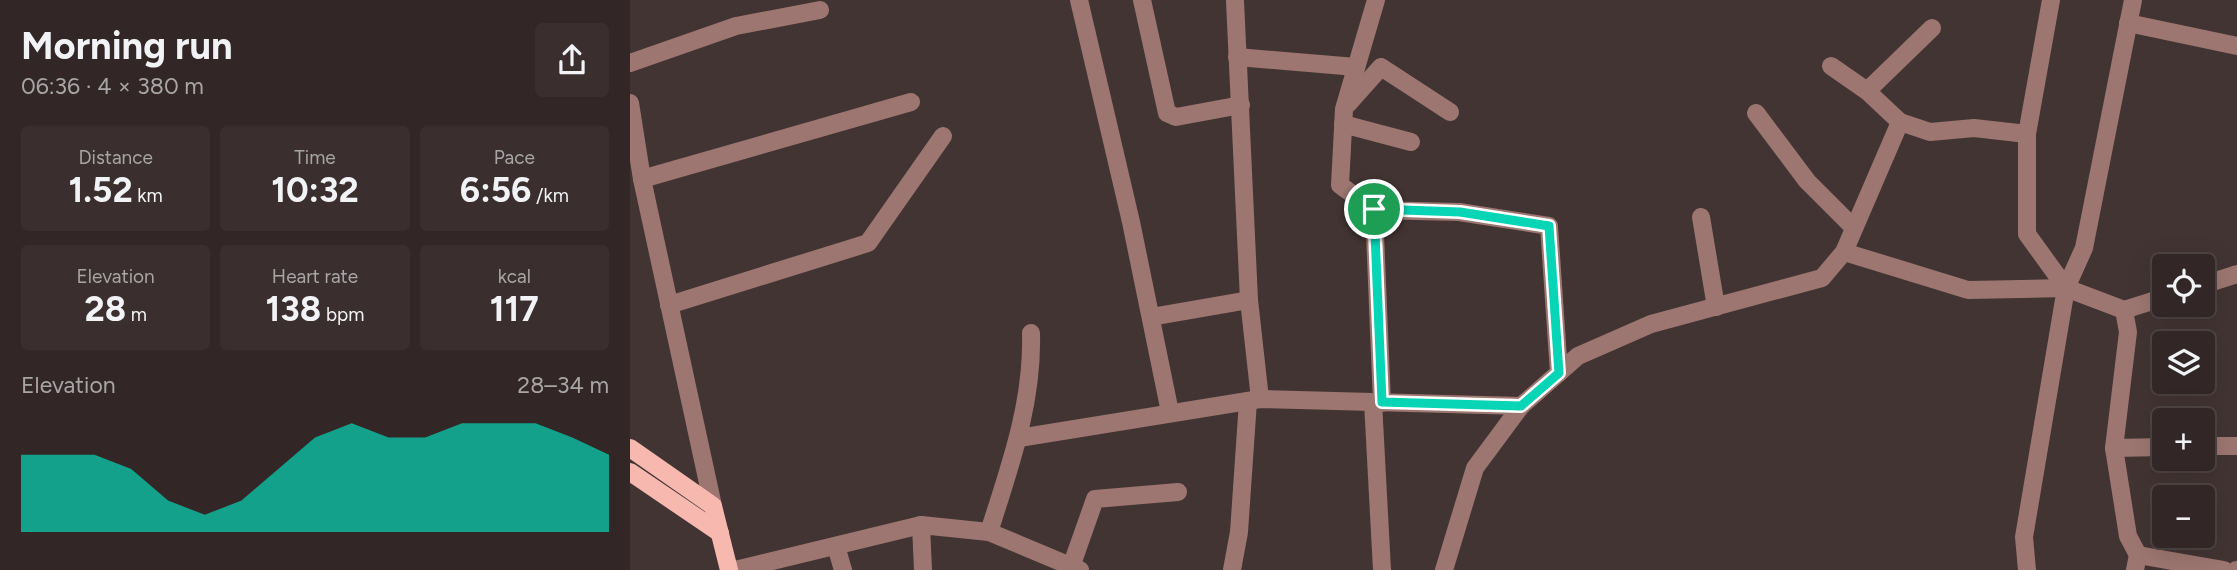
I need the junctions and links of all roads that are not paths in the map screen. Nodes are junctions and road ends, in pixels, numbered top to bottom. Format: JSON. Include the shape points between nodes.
{"nodes":[{"id":1,"x":1079,"y":0,"type":"edge"},
{"id":2,"x":1142,"y":0,"type":"edge"},
{"id":3,"x":1376,"y":0,"type":"edge"},
{"id":4,"x":2051,"y":0,"type":"edge"},
{"id":5,"x":2133,"y":0,"type":"edge"},
{"id":6,"x":1235,"y":1,"type":"edge"},
{"id":7,"x":820,"y":10,"type":"dead end"},
{"id":8,"x":2128,"y":23,"type":"junction"},
{"id":9,"x":1932,"y":28,"type":"dead end"},
{"id":10,"x":2237,"y":46,"type":"edge"},
{"id":11,"x":1237,"y":57,"type":"junction"},
{"id":12,"x":630,"y":63,"type":"edge"},
{"id":13,"x":1830,"y":66,"type":"dead end"},
{"id":14,"x":1356,"y":67,"type":"junction"},
{"id":15,"x":1867,"y":91,"type":"junction"},
{"id":16,"x":911,"y":102,"type":"dead end"},
{"id":17,"x":630,"y":103,"type":"edge"},
{"id":18,"x":1241,"y":105,"type":"junction"},
{"id":19,"x":1450,"y":111,"type":"dead end"},
{"id":20,"x":1756,"y":113,"type":"dead end"},
{"id":21,"x":1344,"y":117,"type":"junction"},
{"id":22,"x":1900,"y":122,"type":"junction"},
{"id":23,"x":2027,"y":134,"type":"junction"},
{"id":24,"x":943,"y":136,"type":"dead end"},
{"id":25,"x":1411,"y":142,"type":"dead end"},
{"id":26,"x":642,"y":179,"type":"junction"},
{"id":27,"x":1374,"y":209,"type":"junction"},
{"id":28,"x":1701,"y":217,"type":"dead end"},
{"id":29,"x":1854,"y":228,"type":"junction"},
{"id":30,"x":1844,"y":252,"type":"junction"},
{"id":31,"x":2237,"y":274,"type":"edge"},
{"id":32,"x":2215,"y":281,"type":"edge"},
{"id":33,"x":2066,"y":288,"type":"junction"},
{"id":34,"x":1249,"y":300,"type":"junction"},
{"id":35,"x":2152,"y":301,"type":"edge"},
{"id":36,"x":669,"y":305,"type":"junction"},
{"id":37,"x":1716,"y":307,"type":"junction"},
{"id":38,"x":2124,"y":310,"type":"junction"},
{"id":39,"x":1151,"y":317,"type":"junction"},
{"id":40,"x":1031,"y":333,"type":"dead end"},
{"id":41,"x":1559,"y":373,"type":"junction"},
{"id":42,"x":1254,"y":400,"type":"junction"},
{"id":43,"x":1378,"y":402,"type":"junction"},
{"id":44,"x":1521,"y":406,"type":"junction"},
{"id":45,"x":1170,"y":412,"type":"junction"},
{"id":46,"x":1019,"y":438,"type":"junction"},
{"id":47,"x":2215,"y":446,"type":"edge"},
{"id":48,"x":2237,"y":446,"type":"edge"},
{"id":49,"x":2114,"y":447,"type":"junction"},
{"id":50,"x":2152,"y":447,"type":"edge"},
{"id":51,"x":630,"y":449,"type":"edge"},
{"id":52,"x":630,"y":472,"type":"edge"},
{"id":53,"x":1178,"y":492,"type":"dead end"},
{"id":54,"x":713,"y":506,"type":"junction"},
{"id":55,"x":921,"y":525,"type":"junction"},
{"id":56,"x":989,"y":532,"type":"junction"},
{"id":57,"x":720,"y":533,"type":"junction"},
{"id":58,"x":836,"y":547,"type":"junction"},
{"id":59,"x":2137,"y":562,"type":"edge"},
{"id":60,"x":1043,"y":563,"type":"edge"},
{"id":61,"x":1075,"y":568,"type":"edge"},
{"id":62,"x":729,"y":570,"type":"edge"},
{"id":63,"x":735,"y":570,"type":"edge"},
{"id":64,"x":843,"y":570,"type":"edge"},
{"id":65,"x":923,"y":570,"type":"edge"},
{"id":66,"x":1232,"y":570,"type":"edge"},
{"id":67,"x":1382,"y":570,"type":"edge"},
{"id":68,"x":1444,"y":570,"type":"edge"},
{"id":69,"x":2027,"y":570,"type":"edge"},
{"id":70,"x":2224,"y":570,"type":"edge"}],
"edges":[{"from":1,"to":39,"type":"street"},
{"from":2,"to":18,"type":"street","via":[[1167,113],[1176,117]]},
{"from":3,"to":14,"type":"street"},
{"from":4,"to":23,"type":"street"},
{"from":5,"to":8,"type":"street"},
{"from":6,"to":11,"type":"street"},
{"from":7,"to":12,"type":"street","via":[[736,26]]},
{"from":8,"to":10,"type":"street"},
{"from":8,"to":33,"type":"street","via":[[2084,248]]},
{"from":9,"to":15,"type":"street"},
{"from":11,"to":14,"type":"street"},
{"from":11,"to":18,"type":"street"},
{"from":13,"to":15,"type":"street"},
{"from":14,"to":21,"type":"street"},
{"from":15,"to":22,"type":"street"},
{"from":16,"to":26,"type":"street"},
{"from":17,"to":26,"type":"street"},
{"from":18,"to":34,"type":"street"},
{"from":19,"to":21,"type":"street","via":[[1381,67]]},
{"from":20,"to":29,"type":"street","via":[[1807,181]]},
{"from":21,"to":25,"type":"street"},
{"from":21,"to":27,"type":"street","via":[[1340,185]]},
{"from":22,"to":23,"type":"street","via":[[1930,132],[1974,128]]},
{"from":22,"to":29,"type":"street"},
{"from":23,"to":33,"type":"street","via":[[2028,234]]},
{"from":24,"to":36,"type":"street","via":[[868,243]]},
{"from":26,"to":36,"type":"street"},
{"from":27,"to":41,"type":"street","via":[[1460,212],[1549,226]]},
{"from":27,"to":43,"type":"street"},
{"from":28,"to":37,"type":"street"},
{"from":29,"to":30,"type":"street"},
{"from":30,"to":33,"type":"street","via":[[1968,290]]},
{"from":30,"to":37,"type":"street","via":[[1822,278]]},
{"from":31,"to":32,"type":"street"},
{"from":33,"to":38,"type":"street"},
{"from":33,"to":69,"type":"street","via":[[2024,537]]},
{"from":34,"to":39,"type":"street"},
{"from":34,"to":42,"type":"street"},
{"from":35,"to":38,"type":"street"},
{"from":36,"to":54,"type":"street"},
{"from":37,"to":41,"type":"street","via":[[1651,324],[1578,356]]},
{"from":38,"to":49,"type":"street","via":[[2128,332]]},
{"from":39,"to":45,"type":"street"},
{"from":40,"to":46,"type":"street","via":[[1032,370]]},
{"from":41,"to":44,"type":"street"},
{"from":42,"to":43,"type":"street"},
{"from":42,"to":45,"type":"street"},
{"from":42,"to":66,"type":"street"},
{"from":43,"to":44,"type":"street"},
{"from":43,"to":67,"type":"street"},
{"from":44,"to":68,"type":"street","via":[[1475,468]]},
{"from":45,"to":46,"type":"street"},
{"from":46,"to":56,"type":"street"},
{"from":47,"to":48,"type":"street"},
{"from":49,"to":50,"type":"street"},
{"from":49,"to":59,"type":"street","via":[[2128,536]]},
{"from":51,"to":54,"type":"main road"},
{"from":52,"to":57,"type":"main road"},
{"from":53,"to":61,"type":"street","via":[[1095,499]]},
{"from":54,"to":57,"type":"main road"},
{"from":55,"to":56,"type":"street"},
{"from":55,"to":58,"type":"street"},
{"from":55,"to":65,"type":"street"},
{"from":56,"to":60,"type":"street"},
{"from":57,"to":62,"type":"main road"},
{"from":58,"to":63,"type":"street"},
{"from":58,"to":64,"type":"street"},
{"from":59,"to":70,"type":"street"},
{"from":60,"to":61,"type":"street"}]}
